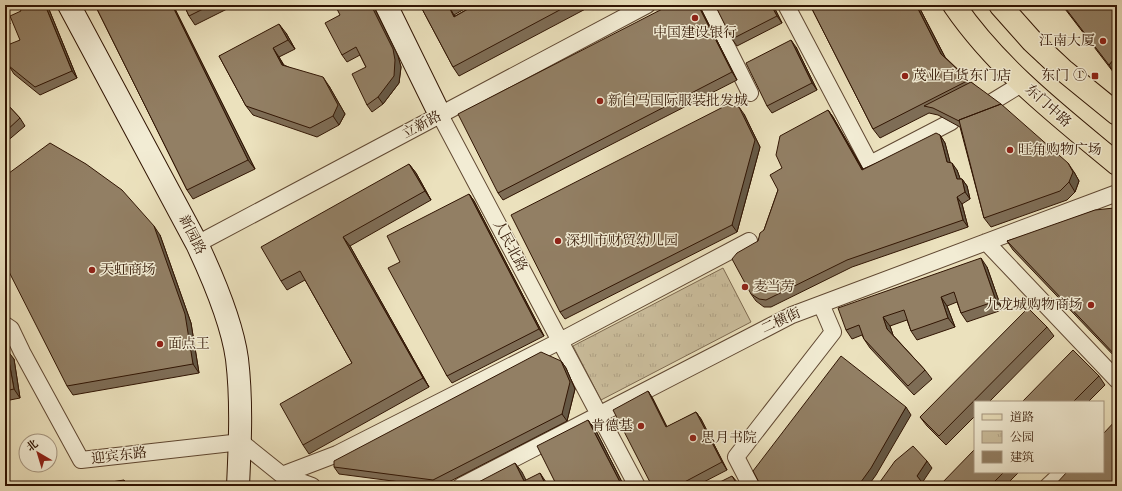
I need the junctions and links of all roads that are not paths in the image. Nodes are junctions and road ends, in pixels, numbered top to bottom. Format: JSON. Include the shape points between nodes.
{"nodes":[{"id":1,"x":69,"y":5,"type":"edge"},
{"id":2,"x":386,"y":5,"type":"edge"},
{"id":3,"x":647,"y":5,"type":"edge"},
{"id":4,"x":706,"y":5,"type":"edge"},
{"id":5,"x":786,"y":5,"type":"edge"},
{"id":6,"x":954,"y":5,"type":"edge"},
{"id":7,"x":1000,"y":5,"type":"edge"},
{"id":8,"x":1022,"y":83,"type":"junction"},
{"id":9,"x":750,"y":93,"type":"dead end"},
{"id":10,"x":992,"y":102,"type":"edge"},
{"id":11,"x":1117,"y":114,"type":"edge"},
{"id":12,"x":440,"y":115,"type":"junction"},
{"id":13,"x":951,"y":122,"type":"edge"},
{"id":14,"x":1117,"y":164,"type":"edge"},
{"id":15,"x":1117,"y":193,"type":"edge"},
{"id":16,"x":749,"y":241,"type":"dead end"},
{"id":17,"x":986,"y":242,"type":"junction"},
{"id":18,"x":197,"y":244,"type":"junction"},
{"id":19,"x":821,"y":304,"type":"junction"},
{"id":20,"x":5,"y":325,"type":"edge"},
{"id":21,"x":560,"y":341,"type":"junction"},
{"id":22,"x":1117,"y":380,"type":"edge"},
{"id":23,"x":599,"y":415,"type":"junction"},
{"id":24,"x":241,"y":442,"type":"junction"},
{"id":25,"x":1062,"y":473,"type":"edge"},
{"id":26,"x":282,"y":475,"type":"junction"},
{"id":27,"x":238,"y":486,"type":"edge"},
{"id":28,"x":312,"y":486,"type":"edge"},
{"id":29,"x":461,"y":486,"type":"edge"},
{"id":30,"x":637,"y":486,"type":"edge"},
{"id":31,"x":751,"y":486,"type":"edge"},
{"id":32,"x":1048,"y":486,"type":"edge"}],
"edges":[{"from":1,"to":18,"type":"main road","name":"新园路"},
{"from":2,"to":12,"type":"main road","name":"人民北路"},
{"from":3,"to":12,"type":"street","name":"立新路"},
{"from":4,"to":9,"type":"street"},
{"from":5,"to":13,"type":"street","via":[[870,164]]},
{"from":6,"to":8,"type":"main road","name":"东门中路","via":[[974,31]]},
{"from":7,"to":11,"type":"main road","via":[[1032,41],[1063,70]]},
{"from":8,"to":10,"type":"street"},
{"from":8,"to":14,"type":"main road","name":"东门中路","via":[[1045,106]]},
{"from":12,"to":18,"type":"street","name":"立新路"},
{"from":12,"to":21,"type":"street","name":"人民北路"},
{"from":15,"to":17,"type":"street","name":"二横街"},
{"from":16,"to":21,"type":"street"},
{"from":17,"to":19,"type":"street","name":"二横街"},
{"from":17,"to":22,"type":"street"},
{"from":18,"to":24,"type":"main road","name":"新园路","via":[[214,279],[237,357]]},
{"from":19,"to":23,"type":"street","name":"二横街","via":[[786,318]]},
{"from":19,"to":31,"type":"street","via":[[833,332],[736,457]]},
{"from":20,"to":24,"type":"street","name":"迎宾东路","via":[[11,329],[81,460]]},
{"from":21,"to":23,"type":"street","name":"人民北路"},
{"from":21,"to":26,"type":"street","via":[[336,454]]},
{"from":23,"to":29,"type":"street","name":"二横街"},
{"from":23,"to":30,"type":"street","name":"人民北路"},
{"from":24,"to":26,"type":"street"},
{"from":24,"to":27,"type":"main road","name":"新园路"},
{"from":25,"to":32,"type":"street"},
{"from":26,"to":28,"type":"street"}]}
